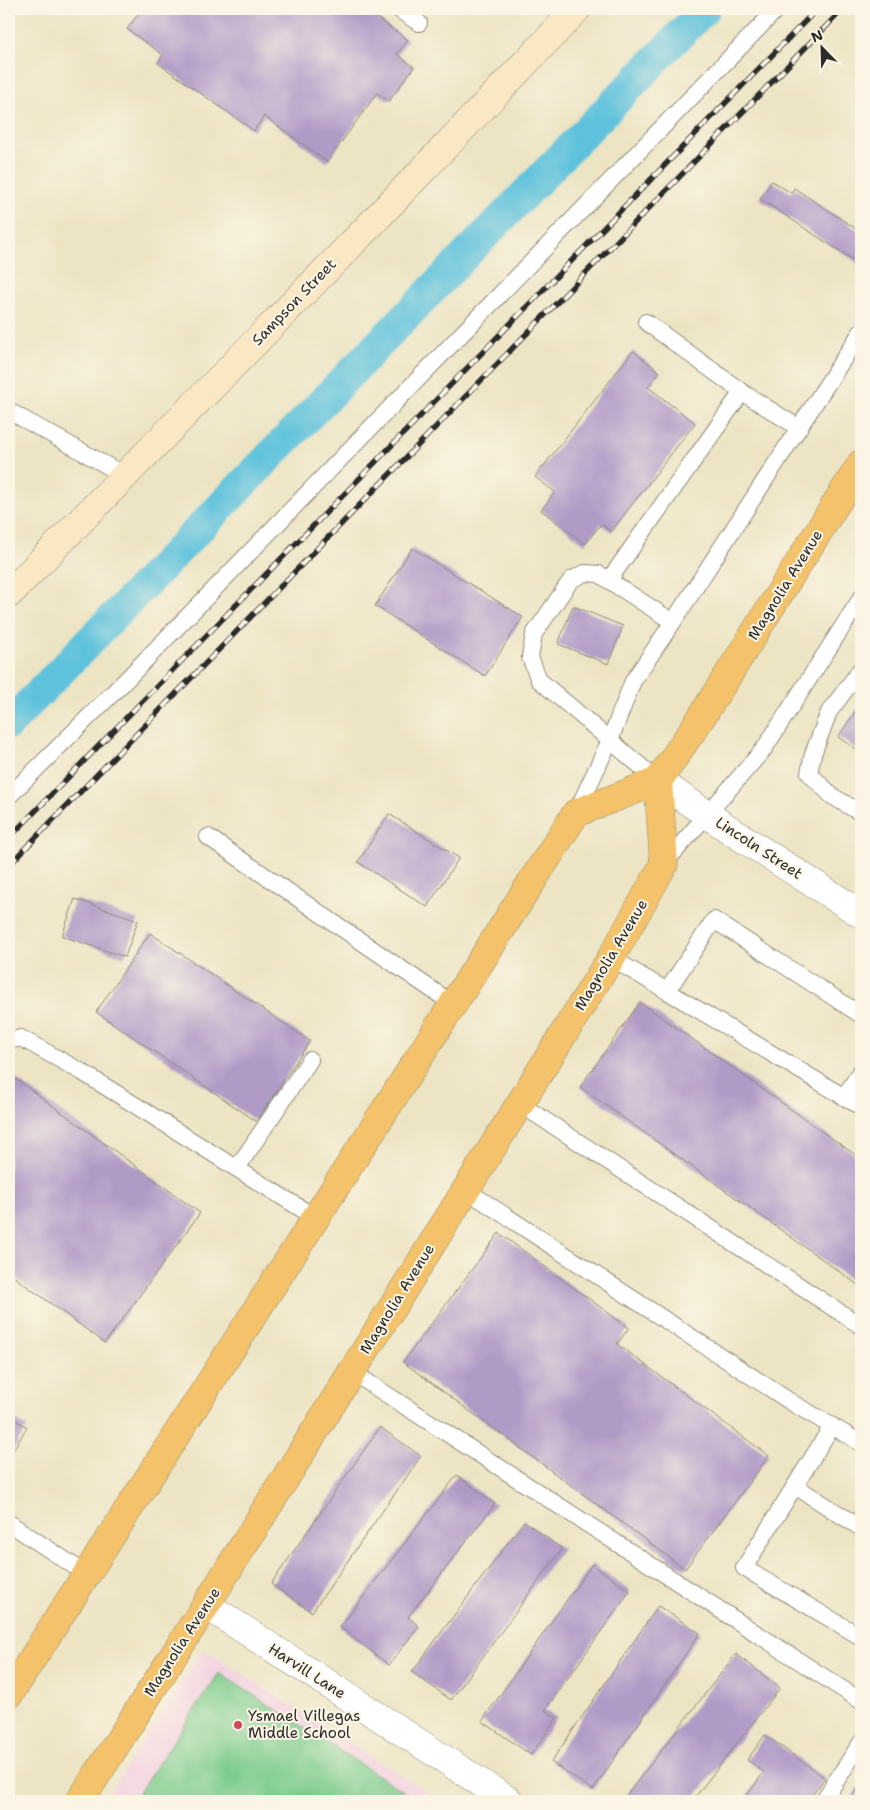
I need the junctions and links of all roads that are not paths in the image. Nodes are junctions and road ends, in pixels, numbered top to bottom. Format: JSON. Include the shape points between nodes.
{"nodes":[{"id":1,"x":398,"y":9,"type":"edge"},
{"id":2,"x":577,"y":9,"type":"edge"},
{"id":3,"x":776,"y":9,"type":"edge"},
{"id":4,"x":419,"y":23,"type":"dead end"},
{"id":5,"x":646,"y":322,"type":"dead end"},
{"id":6,"x":861,"y":332,"type":"edge"},
{"id":7,"x":742,"y":392,"type":"junction"},
{"id":8,"x":9,"y":411,"type":"edge"},
{"id":9,"x":799,"y":428,"type":"junction"},
{"id":10,"x":861,"y":464,"type":"edge"},
{"id":11,"x":124,"y":476,"type":"junction"},
{"id":12,"x":609,"y":580,"type":"junction"},
{"id":13,"x":9,"y":594,"type":"edge"},
{"id":14,"x":861,"y":598,"type":"edge"},
{"id":15,"x":673,"y":622,"type":"junction"},
{"id":16,"x":859,"y":678,"type":"edge"},
{"id":17,"x":610,"y":740,"type":"junction"},
{"id":18,"x":658,"y":781,"type":"junction"},
{"id":19,"x":9,"y":796,"type":"edge"},
{"id":20,"x":576,"y":813,"type":"junction"},
{"id":21,"x":861,"y":813,"type":"edge"},
{"id":22,"x":707,"y":814,"type":"junction"},
{"id":23,"x":208,"y":838,"type":"dead end"},
{"id":24,"x":664,"y":864,"type":"junction"},
{"id":25,"x":861,"y":914,"type":"edge"},
{"id":26,"x":611,"y":958,"type":"junction"},
{"id":27,"x":666,"y":991,"type":"junction"},
{"id":28,"x":453,"y":1004,"type":"junction"},
{"id":29,"x":861,"y":1015,"type":"edge"},
{"id":30,"x":9,"y":1041,"type":"edge"},
{"id":31,"x":310,"y":1060,"type":"dead end"},
{"id":32,"x":861,"y":1071,"type":"edge"},
{"id":33,"x":844,"y":1097,"type":"junction"},
{"id":34,"x":520,"y":1104,"type":"junction"},
{"id":35,"x":861,"y":1107,"type":"edge"},
{"id":36,"x":237,"y":1168,"type":"junction"},
{"id":37,"x":466,"y":1190,"type":"junction"},
{"id":38,"x":316,"y":1218,"type":"junction"},
{"id":39,"x":861,"y":1326,"type":"edge"},
{"id":40,"x":352,"y":1372,"type":"junction"},
{"id":41,"x":832,"y":1426,"type":"junction"},
{"id":42,"x":861,"y":1443,"type":"edge"},
{"id":43,"x":795,"y":1486,"type":"junction"},
{"id":44,"x":9,"y":1523,"type":"edge"},
{"id":45,"x":861,"y":1528,"type":"edge"},
{"id":46,"x":86,"y":1574,"type":"junction"},
{"id":47,"x":206,"y":1605,"type":"junction"},
{"id":48,"x":861,"y":1637,"type":"edge"},
{"id":49,"x":9,"y":1695,"type":"edge"},
{"id":50,"x":861,"y":1701,"type":"edge"},
{"id":51,"x":861,"y":1743,"type":"edge"},
{"id":52,"x":80,"y":1801,"type":"edge"},
{"id":53,"x":509,"y":1801,"type":"edge"},
{"id":54,"x":823,"y":1801,"type":"edge"}],
"edges":[{"from":1,"to":4,"type":"lane"},
{"from":2,"to":11,"type":"street","name":"Sampson Street"},
{"from":3,"to":19,"type":"lane","via":[[146,660]]},
{"from":5,"to":7,"type":"lane"},
{"from":6,"to":9,"type":"lane"},
{"from":7,"to":9,"type":"lane"},
{"from":7,"to":12,"type":"lane"},
{"from":8,"to":11,"type":"lane"},
{"from":9,"to":15,"type":"lane"},
{"from":10,"to":18,"type":"main road","name":"Magnolia Avenue"},
{"from":11,"to":13,"type":"street","name":"Sampson Street"},
{"from":12,"to":15,"type":"lane"},
{"from":12,"to":17,"type":"lane","via":[[599,574],[584,574],[571,580],[534,634],[530,657],[539,680]]},
{"from":14,"to":22,"type":"lane","via":[[764,750]]},
{"from":15,"to":17,"type":"lane","via":[[633,681]]},
{"from":16,"to":21,"type":"lane","via":[[829,712],[809,773],[832,796]]},
{"from":17,"to":18,"type":"lane"},
{"from":17,"to":20,"type":"lane"},
{"from":18,"to":20,"type":"main road"},
{"from":18,"to":22,"type":"street","name":"Lincoln Street"},
{"from":18,"to":24,"type":"main road"},
{"from":20,"to":28,"type":"main road"},
{"from":22,"to":24,"type":"lane"},
{"from":22,"to":25,"type":"street","name":"Lincoln Street"},
{"from":23,"to":28,"type":"lane"},
{"from":24,"to":26,"type":"main road","name":"Magnolia Avenue"},
{"from":26,"to":27,"type":"lane"},
{"from":26,"to":34,"type":"main road","name":"Magnolia Avenue"},
{"from":27,"to":29,"type":"lane","via":[[714,920]]},
{"from":27,"to":33,"type":"lane"},
{"from":28,"to":38,"type":"main road"},
{"from":30,"to":36,"type":"lane","via":[[21,1038]]},
{"from":31,"to":36,"type":"lane"},
{"from":32,"to":33,"type":"lane"},
{"from":33,"to":35,"type":"lane"},
{"from":34,"to":37,"type":"main road","name":"Magnolia Avenue"},
{"from":34,"to":39,"type":"lane"},
{"from":36,"to":38,"type":"lane"},
{"from":37,"to":40,"type":"main road","name":"Magnolia Avenue"},
{"from":37,"to":41,"type":"lane"},
{"from":38,"to":46,"type":"main road"},
{"from":40,"to":47,"type":"main road","name":"Magnolia Avenue"},
{"from":40,"to":50,"type":"lane"},
{"from":41,"to":42,"type":"lane"},
{"from":41,"to":43,"type":"lane"},
{"from":43,"to":45,"type":"lane"},
{"from":43,"to":48,"type":"lane","via":[[744,1568]]},
{"from":44,"to":46,"type":"lane"},
{"from":46,"to":49,"type":"main road"},
{"from":47,"to":52,"type":"main road","name":"Magnolia Avenue"},
{"from":47,"to":53,"type":"street","name":"Harvill Lane"},
{"from":51,"to":54,"type":"lane"}]}
